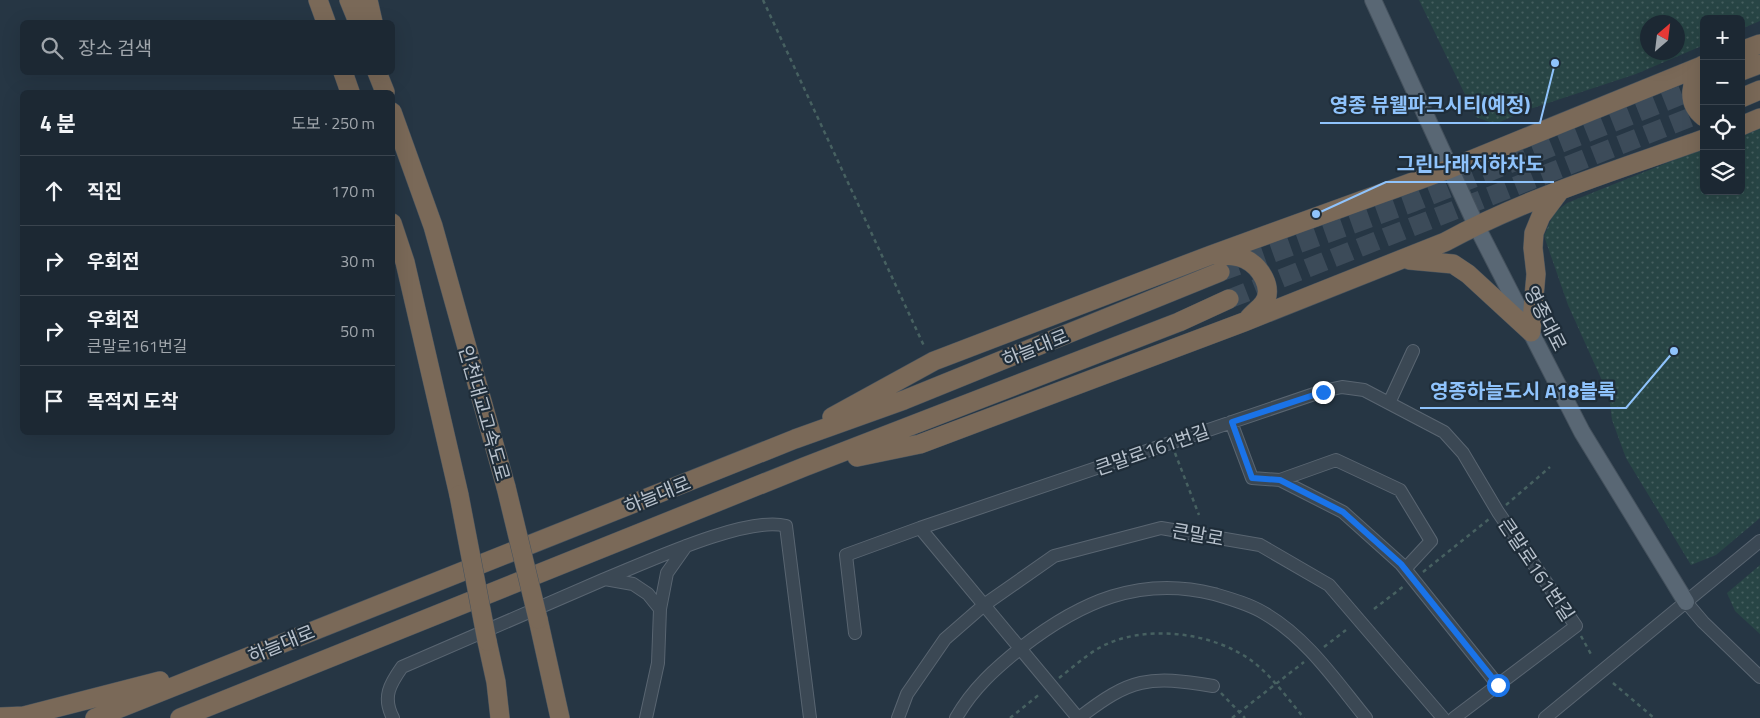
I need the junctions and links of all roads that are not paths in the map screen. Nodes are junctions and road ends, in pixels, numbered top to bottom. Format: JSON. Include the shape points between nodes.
{"nodes":[{"id":1,"x":318,"y":0,"type":"edge"},
{"id":2,"x":349,"y":0,"type":"edge"},
{"id":3,"x":368,"y":0,"type":"edge"},
{"id":4,"x":1373,"y":0,"type":"edge"},
{"id":5,"x":325,"y":20,"type":"edge"},
{"id":6,"x":357,"y":20,"type":"edge"},
{"id":7,"x":373,"y":20,"type":"edge"},
{"id":8,"x":1760,"y":44,"type":"edge"},
{"id":9,"x":1745,"y":50,"type":"edge"},
{"id":10,"x":1760,"y":64,"type":"edge"},
{"id":11,"x":1700,"y":67,"type":"edge"},
{"id":12,"x":1745,"y":70,"type":"edge"},
{"id":13,"x":1700,"y":71,"type":"edge"},
{"id":14,"x":344,"y":75,"type":"edge"},
{"id":15,"x":378,"y":75,"type":"edge"},
{"id":16,"x":383,"y":75,"type":"edge"},
{"id":17,"x":349,"y":90,"type":"edge"},
{"id":18,"x":385,"y":90,"type":"edge"},
{"id":19,"x":386,"y":90,"type":"edge"},
{"id":20,"x":1760,"y":90,"type":"edge"},
{"id":21,"x":1745,"y":96,"type":"edge"},
{"id":22,"x":1700,"y":114,"type":"edge"},
{"id":23,"x":1760,"y":118,"type":"edge"},
{"id":24,"x":395,"y":120,"type":"edge"},
{"id":25,"x":1745,"y":124,"type":"edge"},
{"id":26,"x":1700,"y":140,"type":"edge"},
{"id":27,"x":1449,"y":168,"type":"junction"},
{"id":28,"x":1559,"y":191,"type":"junction"},
{"id":29,"x":1476,"y":225,"type":"junction"},
{"id":30,"x":395,"y":232,"type":"edge"},
{"id":31,"x":1211,"y":255,"type":"junction"},
{"id":32,"x":1400,"y":259,"type":"junction"},
{"id":33,"x":1220,"y":272,"type":"tunnel mouth"},
{"id":34,"x":1229,"y":299,"type":"tunnel mouth"},
{"id":35,"x":1244,"y":322,"type":"junction"},
{"id":36,"x":1531,"y":332,"type":"junction"},
{"id":37,"x":1413,"y":351,"type":"dead end"},
{"id":38,"x":1389,"y":403,"type":"junction"},
{"id":39,"x":1232,"y":422,"type":"junction"},
{"id":40,"x":795,"y":439,"type":"junction"},
{"id":41,"x":804,"y":467,"type":"junction"},
{"id":42,"x":1280,"y":480,"type":"junction"},
{"id":43,"x":920,"y":528,"type":"junction"},
{"id":44,"x":1760,"y":541,"type":"edge"},
{"id":45,"x":686,"y":546,"type":"junction"},
{"id":46,"x":1405,"y":569,"type":"junction"},
{"id":47,"x":605,"y":579,"type":"junction"},
{"id":48,"x":1686,"y":602,"type":"junction"},
{"id":49,"x":984,"y":605,"type":"junction"},
{"id":50,"x":660,"y":609,"type":"junction"},
{"id":51,"x":855,"y":633,"type":"dead end"},
{"id":52,"x":1020,"y":649,"type":"junction"},
{"id":53,"x":234,"y":662,"type":"junction"},
{"id":54,"x":1760,"y":677,"type":"edge"},
{"id":55,"x":1498,"y":685,"type":"junction"},
{"id":56,"x":1213,"y":686,"type":"road end"},
{"id":57,"x":251,"y":690,"type":"junction"},
{"id":58,"x":0,"y":717,"type":"edge"},
{"id":59,"x":95,"y":718,"type":"edge"},
{"id":60,"x":180,"y":718,"type":"edge"},
{"id":61,"x":204,"y":718,"type":"edge"},
{"id":62,"x":392,"y":718,"type":"edge"},
{"id":63,"x":500,"y":718,"type":"edge"},
{"id":64,"x":560,"y":718,"type":"edge"},
{"id":65,"x":646,"y":718,"type":"edge"},
{"id":66,"x":810,"y":718,"type":"edge"},
{"id":67,"x":898,"y":718,"type":"edge"},
{"id":68,"x":956,"y":718,"type":"edge"},
{"id":69,"x":1078,"y":718,"type":"edge"},
{"id":70,"x":1366,"y":718,"type":"edge"},
{"id":71,"x":1443,"y":718,"type":"edge"},
{"id":72,"x":1454,"y":718,"type":"edge"},
{"id":73,"x":1545,"y":718,"type":"edge"}],
"edges":[{"from":1,"to":5,"type":"highway"},
{"from":2,"to":6,"type":"highway"},
{"from":3,"to":7,"type":"highway"},
{"from":4,"to":27,"type":"main road","name":"영종대로"},
{"from":8,"to":9,"type":"highway"},
{"from":10,"to":12,"type":"highway"},
{"from":11,"to":27,"type":"highway"},
{"from":13,"to":22,"type":"highway","via":[[1691,88]]},
{"from":14,"to":17,"type":"highway"},
{"from":15,"to":18,"type":"highway"},
{"from":16,"to":19,"type":"highway"},
{"from":20,"to":21,"type":"highway"},
{"from":23,"to":25,"type":"highway"},
{"from":24,"to":64,"type":"highway","name":"인천대교고속도로","bridge":true,"via":[[433,226],[506,487]]},
{"from":26,"to":28,"type":"highway"},
{"from":27,"to":29,"type":"main road","name":"영종대로"},
{"from":27,"to":31,"type":"highway"},
{"from":28,"to":29,"type":"highway"},
{"from":28,"to":36,"type":"highway","via":[[1541,216],[1534,233],[1536,274]]},
{"from":29,"to":32,"type":"highway"},
{"from":29,"to":36,"type":"main road","name":"영종대로"},
{"from":30,"to":63,"type":"highway","name":"인천대교고속도로","bridge":true,"via":[[408,272],[459,495],[496,682]]},
{"from":31,"to":35,"type":"highway","via":[[1244,258],[1256,266],[1263,277],[1268,288],[1264,303]]},
{"from":31,"to":40,"type":"highway","via":[[934,361]]},
{"from":32,"to":35,"type":"highway"},
{"from":32,"to":36,"type":"highway","via":[[1453,264]]},
{"from":33,"to":40,"type":"highway","name":"하늘대로","via":[[904,400]]},
{"from":34,"to":41,"type":"highway","name":"하늘대로","via":[[1069,366]]},
{"from":35,"to":41,"type":"highway","via":[[920,444]]},
{"from":36,"to":48,"type":"main road","name":"영종대로","via":[[1582,432]]},
{"from":37,"to":38,"type":"street"},
{"from":38,"to":39,"type":"street","name":"큰말로161번길","via":[[1364,390],[1342,387]]},
{"from":38,"to":55,"type":"street","name":"큰말로161번길","via":[[1444,432],[1463,453],[1498,512],[1576,626]]},
{"from":39,"to":42,"type":"street","via":[[1252,478]]},
{"from":39,"to":43,"type":"street","name":"큰말로161번길"},
{"from":40,"to":53,"type":"highway","name":"하늘대로"},
{"from":41,"to":57,"type":"highway","name":"하늘대로"},
{"from":42,"to":46,"type":"street","via":[[1343,512]]},
{"from":42,"to":46,"type":"street","via":[[1336,460],[1400,490],[1431,541]]},
{"from":43,"to":49,"type":"street"},
{"from":43,"to":51,"type":"street","name":"큰말로161번길","via":[[846,555]]},
{"from":44,"to":48,"type":"street"},
{"from":45,"to":47,"type":"street"},
{"from":45,"to":50,"type":"street","via":[[667,573]]},
{"from":45,"to":66,"type":"street","via":[[773,522],[786,526]]},
{"from":46,"to":55,"type":"street"},
{"from":47,"to":50,"type":"street","via":[[633,584],[648,594]]},
{"from":47,"to":62,"type":"street","via":[[402,666],[388,686],[388,710]]},
{"from":48,"to":54,"type":"street","name":"영종대로"},
{"from":48,"to":73,"type":"street"},
{"from":49,"to":52,"type":"street"},
{"from":49,"to":67,"type":"street","name":"큰말로","via":[[945,639],[907,694]]},
{"from":49,"to":71,"type":"street","name":"큰말로","via":[[1054,556],[1161,528],[1260,545],[1329,586]]},
{"from":50,"to":65,"type":"street","via":[[658,663]]},
{"from":52,"to":68,"type":"street","via":[[990,673],[966,700]]},
{"from":52,"to":69,"type":"street"},
{"from":52,"to":70,"type":"street","via":[[1048,627],[1086,606],[1124,592],[1156,586],[1195,589],[1263,612],[1294,633]]},
{"from":53,"to":58,"type":"highway","via":[[24,716]]},
{"from":53,"to":59,"type":"highway","name":"하늘대로"},
{"from":55,"to":72,"type":"street","name":"큰말로161번길"},
{"from":56,"to":69,"type":"street","via":[[1172,679],[1146,681],[1117,691]]},
{"from":57,"to":60,"type":"highway","name":"하늘대로"},
{"from":57,"to":61,"type":"highway"}]}
